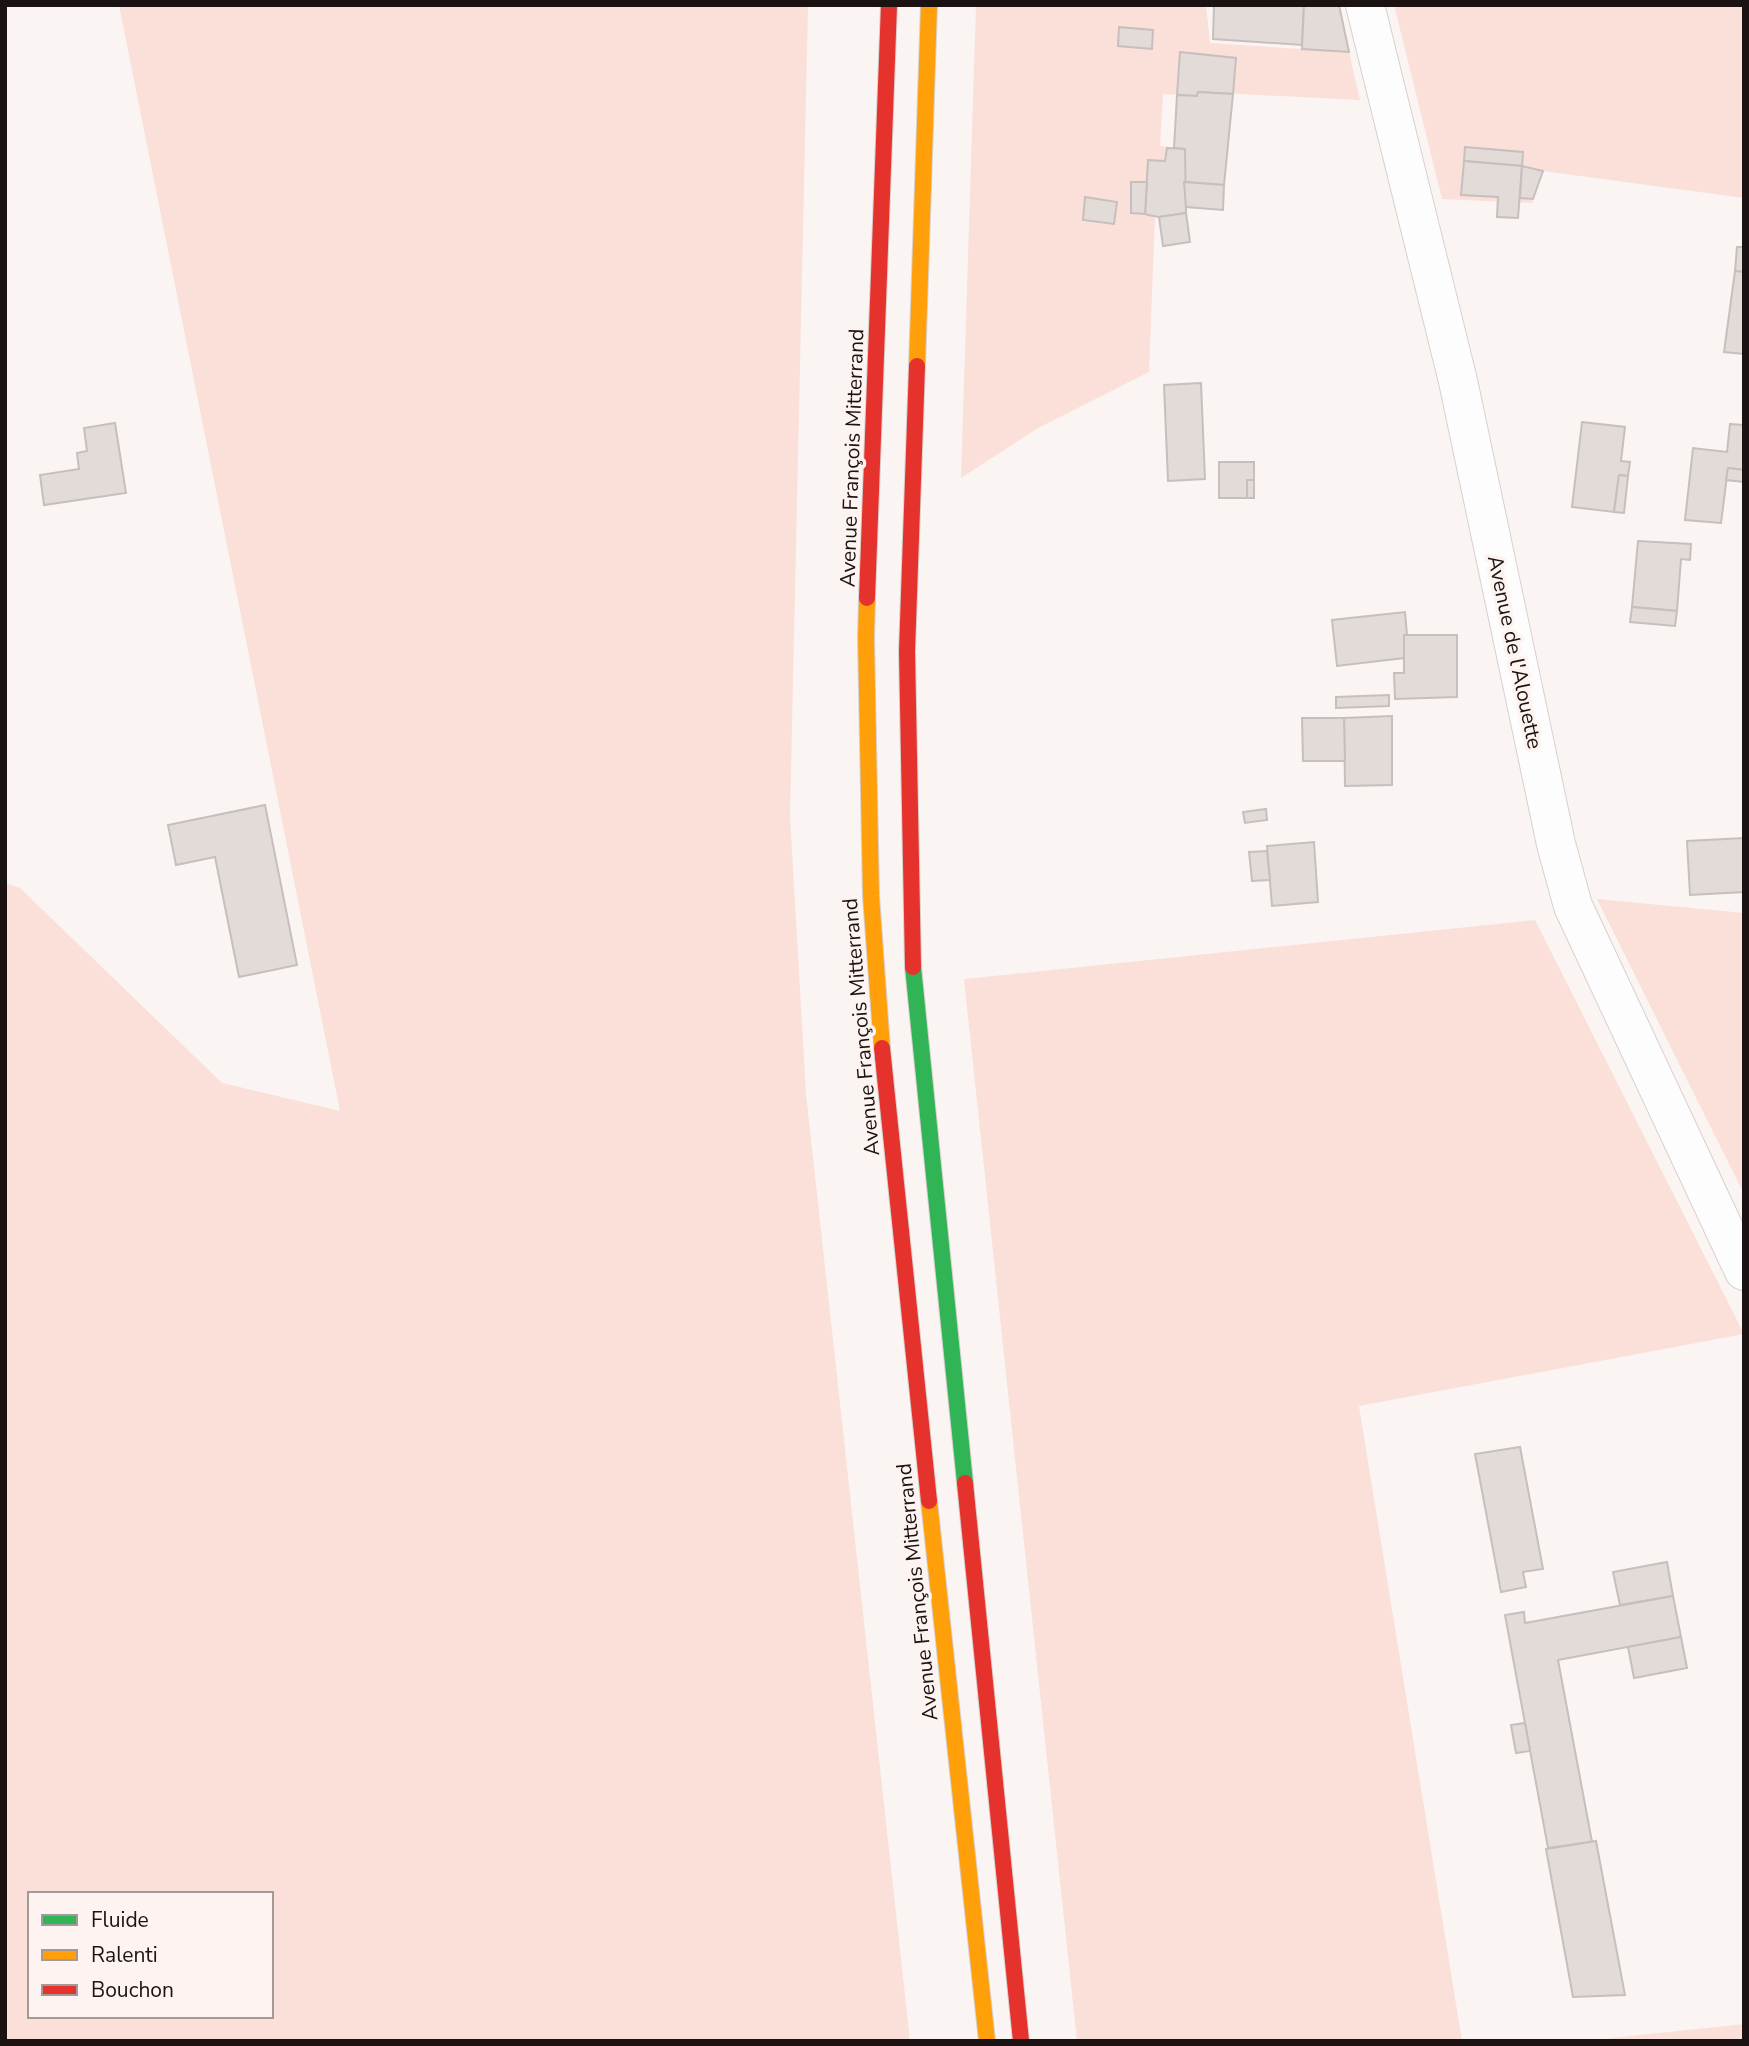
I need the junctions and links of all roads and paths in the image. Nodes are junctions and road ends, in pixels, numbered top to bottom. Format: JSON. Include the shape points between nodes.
{"nodes":[{"id":1,"x":889,"y":5,"type":"edge"},
{"id":2,"x":929,"y":5,"type":"edge"},
{"id":3,"x":1365,"y":5,"type":"edge"},
{"id":4,"x":1744,"y":1271,"type":"edge"},
{"id":5,"x":987,"y":2041,"type":"edge"},
{"id":6,"x":1021,"y":2041,"type":"edge"}],
"edges":[{"from":1,"to":5,"type":"main road","name":"Avenue François Mitterrand","via":[[866,638],[871,896],[884,1086]]},
{"from":2,"to":6,"type":"main road","via":[[907,651],[913,971]]},
{"from":3,"to":4,"type":"street","name":"Avenue de l'Alouette","via":[[1458,381],[1573,906]]}]}
